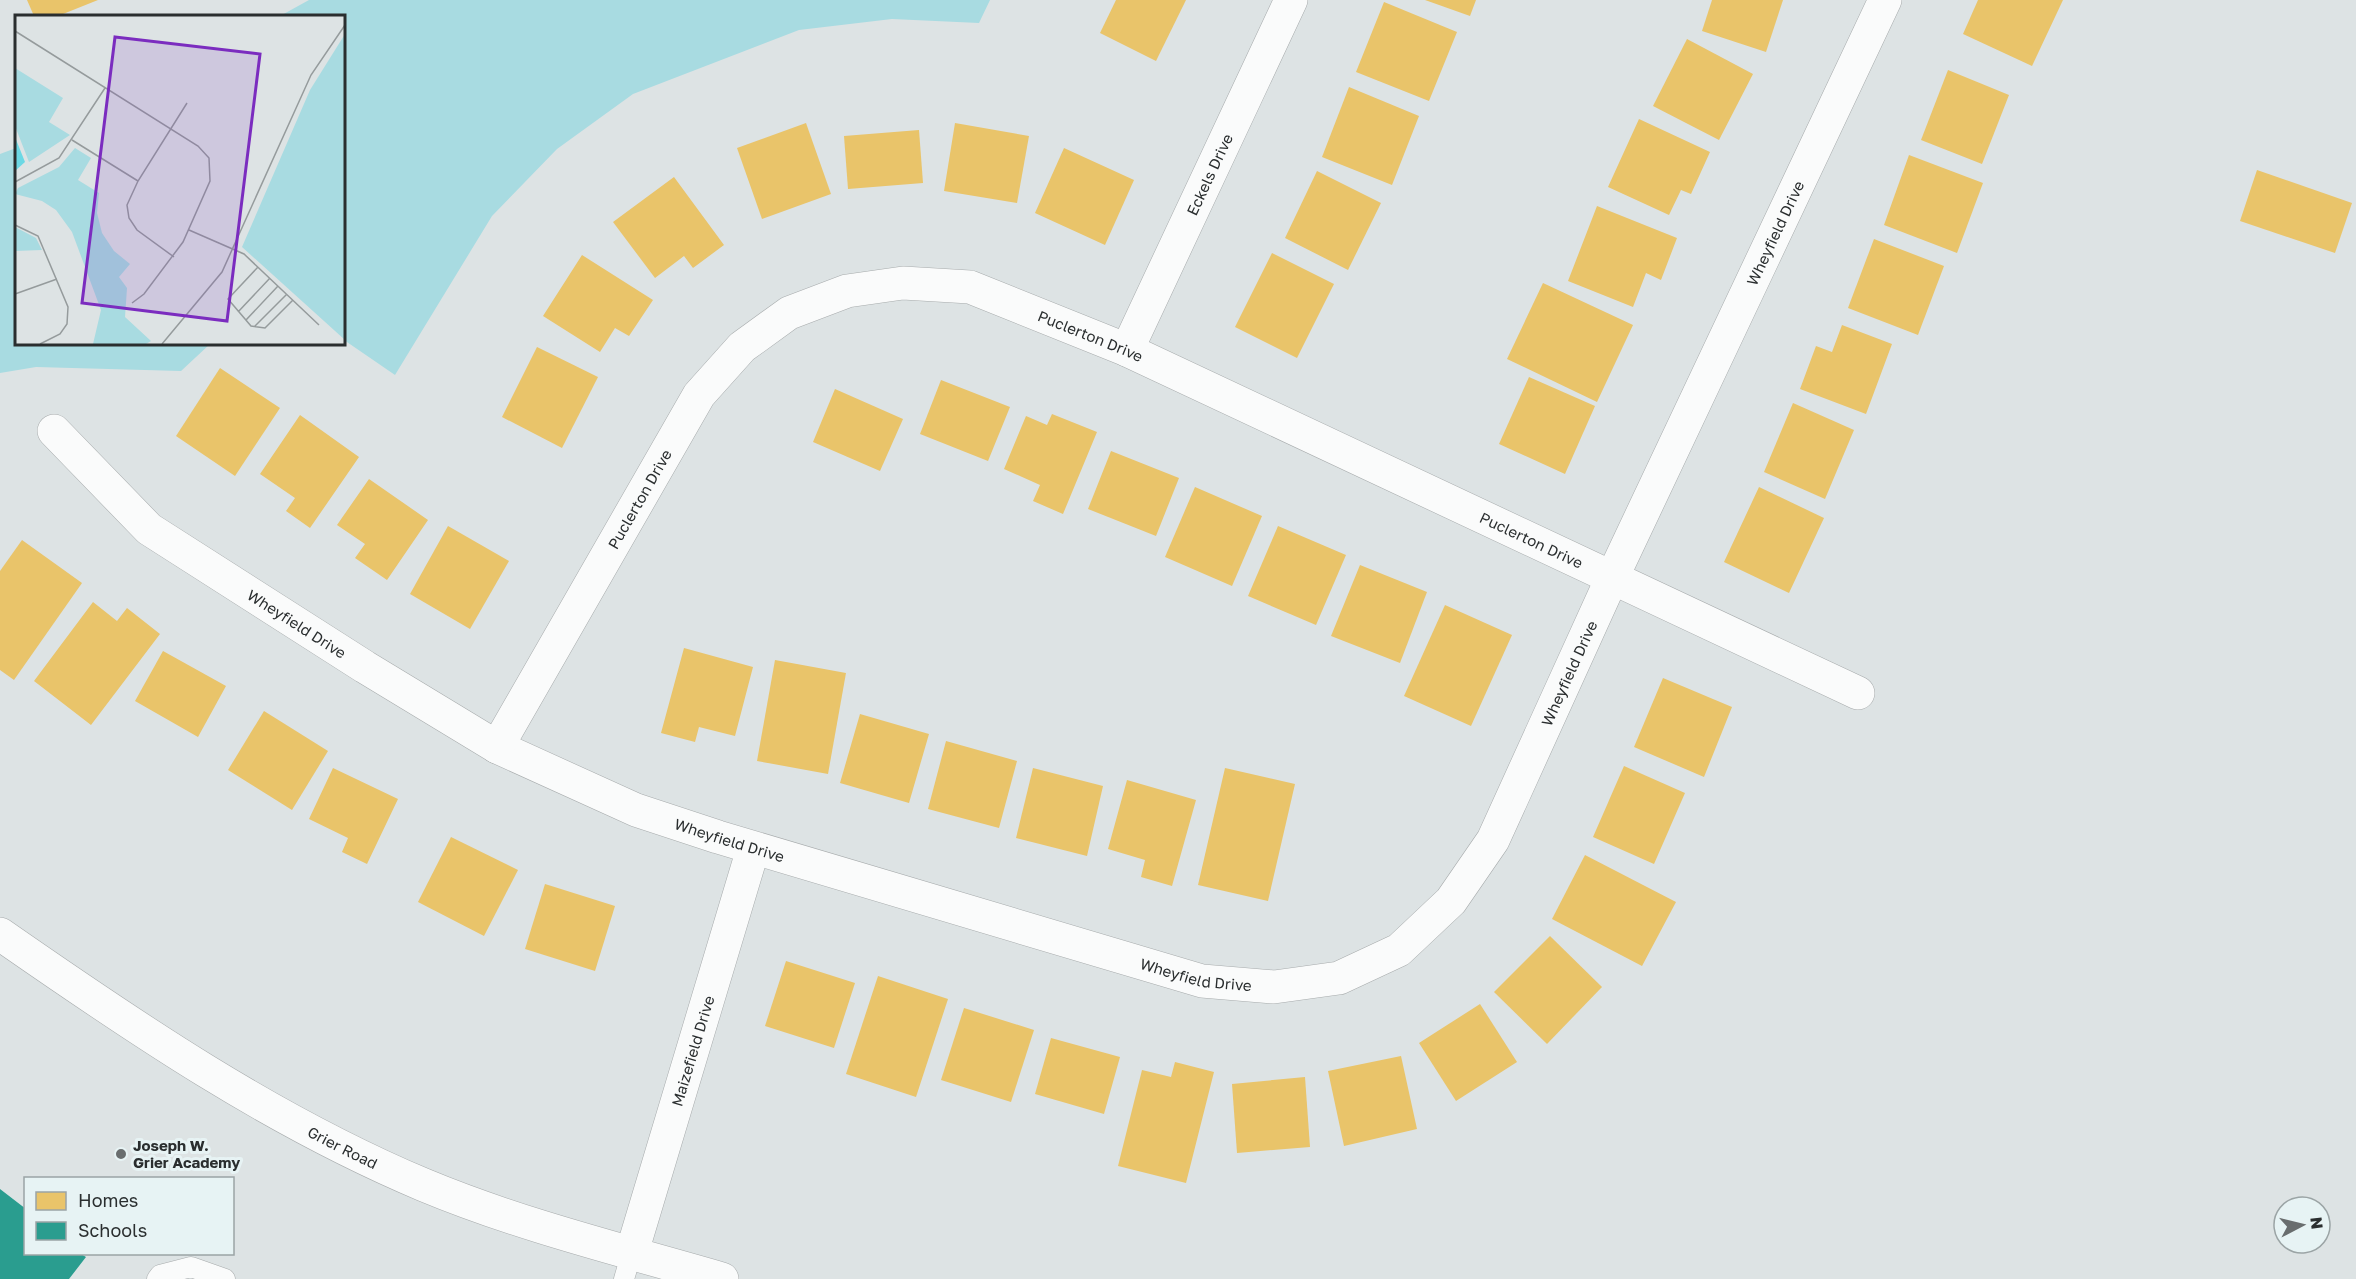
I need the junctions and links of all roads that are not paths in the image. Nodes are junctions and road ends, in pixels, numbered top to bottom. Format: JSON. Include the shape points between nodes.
{"nodes":[{"id":1,"x":1291,"y":0,"type":"edge"},
{"id":2,"x":1885,"y":0,"type":"edge"},
{"id":3,"x":1128,"y":350,"type":"junction"},
{"id":4,"x":54,"y":431,"type":"dead end"},
{"id":5,"x":1612,"y":578,"type":"junction"},
{"id":6,"x":1858,"y":693,"type":"dead end"},
{"id":7,"x":497,"y":747,"type":"junction"},
{"id":8,"x":753,"y":849,"type":"junction"},
{"id":9,"x":0,"y":934,"type":"edge"},
{"id":10,"x":628,"y":1266,"type":"edge"},
{"id":11,"x":157,"y":1279,"type":"edge"},
{"id":12,"x":225,"y":1279,"type":"edge"},
{"id":13,"x":722,"y":1279,"type":"edge"}],
"edges":[{"from":1,"to":3,"type":"street","name":"Eckels Drive"},
{"from":2,"to":5,"type":"street","name":"Wheyfield Drive"},
{"from":3,"to":5,"type":"street","name":"Puclerton Drive"},
{"from":3,"to":7,"type":"street","name":"Puclerton Drive","via":[[970,287],[903,283],[869,287],[789,313],[742,346],[699,395]]},
{"from":4,"to":7,"type":"street","name":"Wheyfield Drive","via":[[149,529]]},
{"from":5,"to":6,"type":"street","name":"Puclerton Drive"},
{"from":5,"to":8,"type":"street","name":"Wheyfield Drive","via":[[1487,849],[1451,901],[1398,950],[1338,978],[1274,987],[1202,981]]},
{"from":7,"to":8,"type":"street","name":"Wheyfield Drive","via":[[636,810]]},
{"from":8,"to":10,"type":"street","name":"Maizefield Drive"},
{"from":9,"to":10,"type":"street","name":"Grier Road","via":[[276,1114],[425,1185],[524,1220]]},
{"from":10,"to":13,"type":"street","name":"Grier Road"},
{"from":11,"to":12,"type":"lane","via":[[191,1267]]}]}
